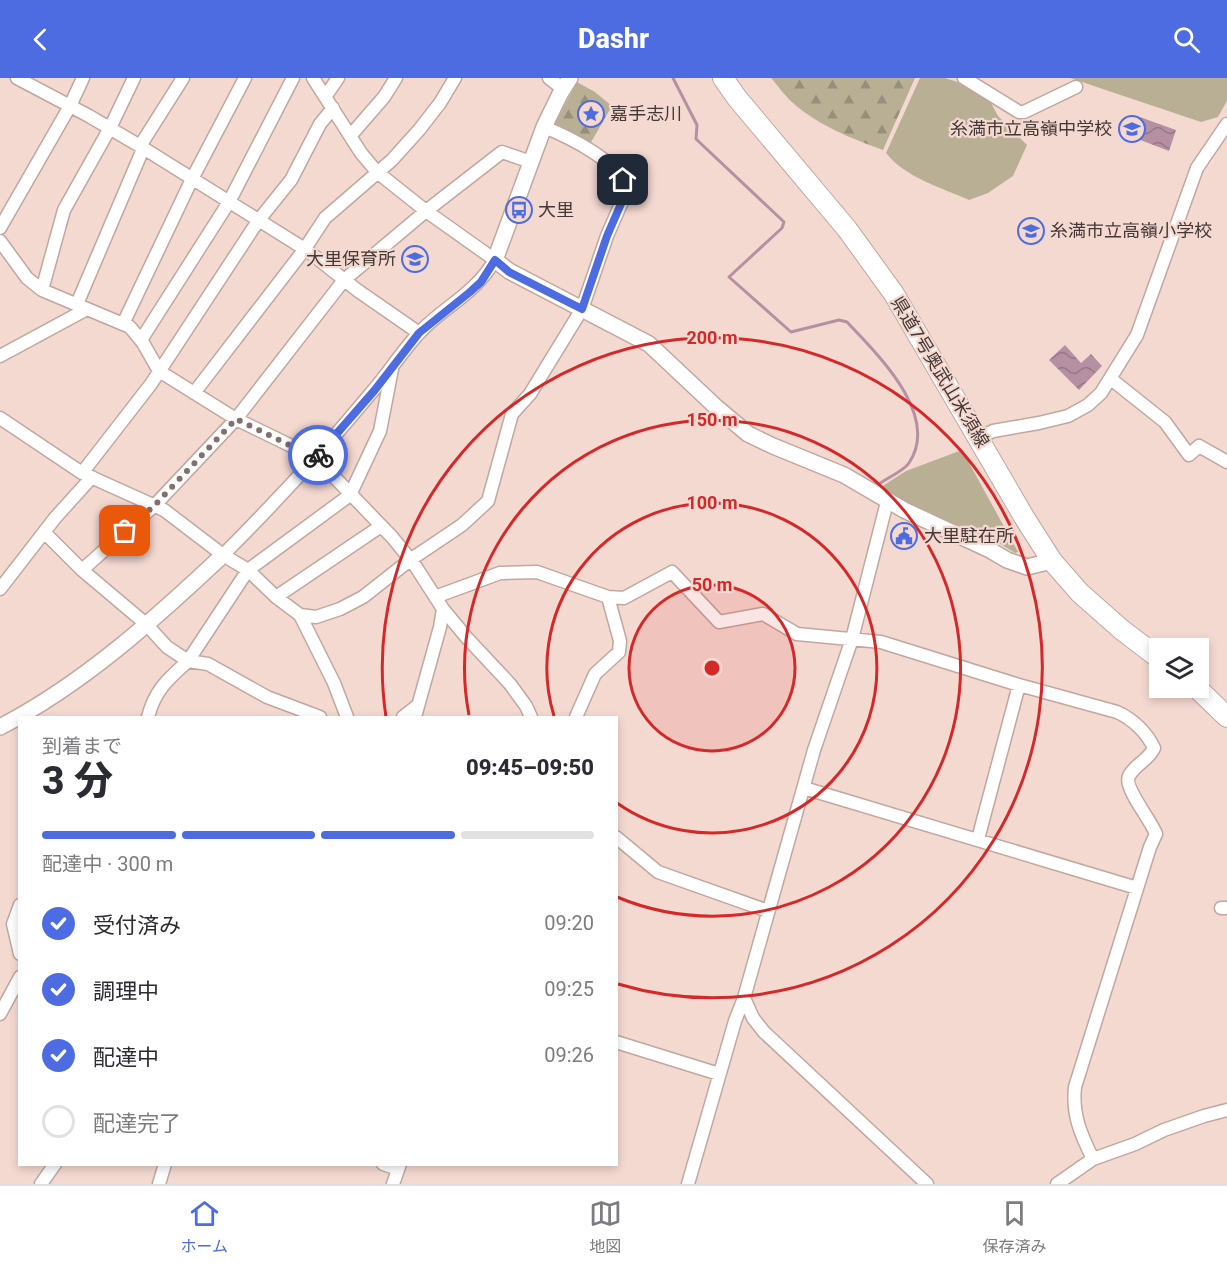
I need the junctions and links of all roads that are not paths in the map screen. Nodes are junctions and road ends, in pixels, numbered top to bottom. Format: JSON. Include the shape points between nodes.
{"nodes":[{"id":1,"x":17,"y":78,"type":"edge"},
{"id":2,"x":83,"y":78,"type":"edge"},
{"id":3,"x":134,"y":78,"type":"edge"},
{"id":4,"x":183,"y":78,"type":"edge"},
{"id":5,"x":245,"y":78,"type":"edge"},
{"id":6,"x":293,"y":78,"type":"edge"},
{"id":7,"x":313,"y":78,"type":"edge"},
{"id":8,"x":338,"y":78,"type":"edge"},
{"id":9,"x":396,"y":78,"type":"edge"},
{"id":10,"x":455,"y":78,"type":"edge"},
{"id":11,"x":549,"y":78,"type":"edge"},
{"id":12,"x":723,"y":78,"type":"edge"},
{"id":13,"x":964,"y":78,"type":"edge"},
{"id":14,"x":567,"y":83,"type":"edge"},
{"id":15,"x":1076,"y":87,"type":"dead end"},
{"id":16,"x":329,"y":103,"type":"junction"},
{"id":17,"x":70,"y":106,"type":"junction"},
{"id":18,"x":1227,"y":124,"type":"edge"},
{"id":19,"x":544,"y":127,"type":"junction"},
{"id":20,"x":110,"y":128,"type":"junction"},
{"id":21,"x":351,"y":135,"type":"junction"},
{"id":22,"x":142,"y":148,"type":"junction"},
{"id":23,"x":531,"y":162,"type":"junction"},
{"id":24,"x":377,"y":172,"type":"junction"},
{"id":25,"x":192,"y":179,"type":"junction"},
{"id":26,"x":229,"y":202,"type":"junction"},
{"id":27,"x":426,"y":211,"type":"junction"},
{"id":28,"x":258,"y":221,"type":"junction"},
{"id":29,"x":0,"y":228,"type":"edge"},
{"id":30,"x":0,"y":241,"type":"edge"},
{"id":31,"x":304,"y":249,"type":"junction"},
{"id":32,"x":495,"y":260,"type":"junction"},
{"id":33,"x":344,"y":280,"type":"junction"},
{"id":34,"x":42,"y":290,"type":"junction"},
{"id":35,"x":82,"y":307,"type":"junction"},
{"id":36,"x":582,"y":309,"type":"junction"},
{"id":37,"x":123,"y":324,"type":"junction"},
{"id":38,"x":419,"y":333,"type":"junction"},
{"id":39,"x":141,"y":340,"type":"junction"},
{"id":40,"x":0,"y":356,"type":"edge"},
{"id":41,"x":392,"y":366,"type":"junction"},
{"id":42,"x":159,"y":371,"type":"junction"},
{"id":43,"x":1111,"y":379,"type":"junction"},
{"id":44,"x":194,"y":393,"type":"junction"},
{"id":45,"x":0,"y":418,"type":"edge"},
{"id":46,"x":236,"y":419,"type":"junction"},
{"id":47,"x":979,"y":438,"type":"junction"},
{"id":48,"x":316,"y":458,"type":"junction"},
{"id":49,"x":1227,"y":462,"type":"edge"},
{"id":50,"x":87,"y":475,"type":"junction"},
{"id":51,"x":350,"y":495,"type":"junction"},
{"id":52,"x":888,"y":502,"type":"junction"},
{"id":53,"x":154,"y":506,"type":"junction"},
{"id":54,"x":381,"y":526,"type":"junction"},
{"id":55,"x":44,"y":532,"type":"junction"},
{"id":56,"x":223,"y":555,"type":"junction"},
{"id":57,"x":410,"y":560,"type":"junction"},
{"id":58,"x":1052,"y":561,"type":"junction"},
{"id":59,"x":81,"y":570,"type":"junction"},
{"id":60,"x":248,"y":570,"type":"junction"},
{"id":61,"x":0,"y":589,"type":"edge"},
{"id":62,"x":276,"y":597,"type":"junction"},
{"id":63,"x":435,"y":597,"type":"junction"},
{"id":64,"x":608,"y":597,"type":"junction"},
{"id":65,"x":443,"y":609,"type":"junction"},
{"id":66,"x":300,"y":615,"type":"junction"},
{"id":67,"x":146,"y":624,"type":"junction"},
{"id":68,"x":852,"y":639,"type":"junction"},
{"id":69,"x":1149,"y":651,"type":"edge"},
{"id":70,"x":188,"y":661,"type":"junction"},
{"id":71,"x":1019,"y":685,"type":"junction"},
{"id":72,"x":1207,"y":698,"type":"edge"},
{"id":73,"x":416,"y":712,"type":"edge"},
{"id":74,"x":18,"y":716,"type":"edge"},
{"id":75,"x":19,"y":716,"type":"edge"},
{"id":76,"x":148,"y":716,"type":"edge"},
{"id":77,"x":317,"y":716,"type":"edge"},
{"id":78,"x":347,"y":716,"type":"edge"},
{"id":79,"x":531,"y":716,"type":"edge"},
{"id":80,"x":576,"y":716,"type":"edge"},
{"id":81,"x":1227,"y":717,"type":"edge"},
{"id":82,"x":0,"y":727,"type":"edge"},
{"id":83,"x":804,"y":788,"type":"junction"},
{"id":84,"x":618,"y":839,"type":"edge"},
{"id":85,"x":978,"y":839,"type":"junction"},
{"id":86,"x":1137,"y":888,"type":"junction"},
{"id":87,"x":18,"y":910,"type":"edge"},
{"id":88,"x":768,"y":911,"type":"junction"},
{"id":89,"x":18,"y":945,"type":"edge"},
{"id":90,"x":18,"y":981,"type":"edge"},
{"id":91,"x":744,"y":998,"type":"junction"},
{"id":92,"x":0,"y":1014,"type":"edge"},
{"id":93,"x":618,"y":1043,"type":"edge"},
{"id":94,"x":719,"y":1074,"type":"junction"},
{"id":95,"x":1227,"y":1110,"type":"edge"},
{"id":96,"x":1093,"y":1159,"type":"junction"},
{"id":97,"x":54,"y":1166,"type":"edge"},
{"id":98,"x":164,"y":1166,"type":"edge"},
{"id":99,"x":399,"y":1167,"type":"edge"},
{"id":100,"x":41,"y":1184,"type":"edge"},
{"id":101,"x":159,"y":1184,"type":"edge"},
{"id":102,"x":393,"y":1184,"type":"edge"},
{"id":103,"x":688,"y":1184,"type":"edge"},
{"id":104,"x":927,"y":1184,"type":"edge"},
{"id":105,"x":1057,"y":1184,"type":"edge"}],
"edges":[{"from":1,"to":17,"type":"street"},
{"from":2,"to":17,"type":"street"},
{"from":3,"to":20,"type":"street"},
{"from":4,"to":22,"type":"street"},
{"from":5,"to":25,"type":"street"},
{"from":6,"to":26,"type":"street"},
{"from":7,"to":16,"type":"street"},
{"from":8,"to":16,"type":"street"},
{"from":9,"to":21,"type":"street"},
{"from":10,"to":24,"type":"street","via":[[419,130]]},
{"from":11,"to":14,"type":"street"},
{"from":12,"to":47,"type":"main road","name":"県道7号奥武山米須線","via":[[867,255],[905,310]]},
{"from":13,"to":15,"type":"street","via":[[1019,112]]},
{"from":14,"to":19,"type":"street"},
{"from":16,"to":21,"type":"street"},
{"from":16,"to":28,"type":"street","via":[[291,180]]},
{"from":17,"to":20,"type":"street"},
{"from":17,"to":29,"type":"street"},
{"from":18,"to":43,"type":"street","via":[[1197,168],[1137,335]]},
{"from":19,"to":23,"type":"street"},
{"from":19,"to":36,"type":"street","via":[[593,152],[627,186]]},
{"from":20,"to":22,"type":"street"},
{"from":20,"to":34,"type":"street","via":[[64,210]]},
{"from":21,"to":24,"type":"street"},
{"from":22,"to":25,"type":"street"},
{"from":22,"to":35,"type":"street"},
{"from":23,"to":27,"type":"street","via":[[502,152]]},
{"from":23,"to":32,"type":"street"},
{"from":24,"to":27,"type":"street"},
{"from":24,"to":31,"type":"street","via":[[325,218]]},
{"from":25,"to":26,"type":"street"},
{"from":25,"to":37,"type":"street"},
{"from":26,"to":28,"type":"street"},
{"from":26,"to":39,"type":"street"},
{"from":27,"to":32,"type":"street"},
{"from":27,"to":33,"type":"street"},
{"from":28,"to":31,"type":"street"},
{"from":28,"to":42,"type":"street"},
{"from":30,"to":34,"type":"street","via":[[27,278]]},
{"from":31,"to":33,"type":"street"},
{"from":31,"to":44,"type":"street"},
{"from":32,"to":36,"type":"street","via":[[509,272]]},
{"from":32,"to":38,"type":"street","via":[[481,282]]},
{"from":33,"to":38,"type":"street"},
{"from":33,"to":46,"type":"street"},
{"from":34,"to":35,"type":"street"},
{"from":35,"to":37,"type":"street"},
{"from":35,"to":40,"type":"street"},
{"from":36,"to":52,"type":"street","via":[[650,344],[748,434],[844,475]]},
{"from":36,"to":57,"type":"street","via":[[530,394],[512,414],[488,501],[462,525]]},
{"from":37,"to":39,"type":"street"},
{"from":38,"to":41,"type":"street"},
{"from":39,"to":42,"type":"street"},
{"from":41,"to":48,"type":"street"},
{"from":41,"to":51,"type":"street","via":[[380,431]]},
{"from":42,"to":44,"type":"street"},
{"from":42,"to":50,"type":"street"},
{"from":43,"to":47,"type":"street","via":[[1088,405],[1068,416],[993,430]]},
{"from":43,"to":49,"type":"street","via":[[1165,422],[1189,455],[1199,446]]},
{"from":44,"to":46,"type":"street"},
{"from":45,"to":50,"type":"street"},
{"from":46,"to":48,"type":"street"},
{"from":46,"to":53,"type":"street"},
{"from":47,"to":58,"type":"main road","name":"県道7号奥武山米須線"},
{"from":48,"to":51,"type":"street"},
{"from":48,"to":56,"type":"street"},
{"from":50,"to":53,"type":"street"},
{"from":50,"to":55,"type":"street"},
{"from":51,"to":54,"type":"street"},
{"from":51,"to":60,"type":"street"},
{"from":52,"to":58,"type":"street","via":[[1007,560],[1027,567]]},
{"from":52,"to":68,"type":"street"},
{"from":53,"to":56,"type":"street"},
{"from":53,"to":59,"type":"street"},
{"from":54,"to":57,"type":"street"},
{"from":54,"to":62,"type":"street"},
{"from":55,"to":59,"type":"street"},
{"from":55,"to":61,"type":"street"},
{"from":56,"to":60,"type":"street"},
{"from":56,"to":67,"type":"street"},
{"from":57,"to":63,"type":"street"},
{"from":57,"to":66,"type":"street","via":[[363,597],[340,609],[316,618]]},
{"from":58,"to":69,"type":"main road","name":"県道7号奥武山米須線","via":[[1080,592]]},
{"from":59,"to":67,"type":"street"},
{"from":60,"to":62,"type":"street"},
{"from":60,"to":70,"type":"street"},
{"from":62,"to":66,"type":"street"},
{"from":63,"to":64,"type":"street","via":[[500,573],[537,572]]},
{"from":63,"to":65,"type":"street"},
{"from":64,"to":68,"type":"street","via":[[624,598],[672,572],[719,622],[763,614],[797,634]]},
{"from":64,"to":80,"type":"street","via":[[620,641],[619,652],[595,674]]},
{"from":65,"to":73,"type":"street"},
{"from":65,"to":79,"type":"street","via":[[510,684]]},
{"from":66,"to":78,"type":"street"},
{"from":67,"to":70,"type":"street","via":[[167,647]]},
{"from":67,"to":75,"type":"street","via":[[56,694]]},
{"from":68,"to":71,"type":"street","via":[[881,642]]},
{"from":68,"to":83,"type":"street","via":[[813,750]]},
{"from":70,"to":76,"type":"street","via":[[153,699]]},
{"from":70,"to":77,"type":"street","via":[[208,664],[267,696]]},
{"from":71,"to":85,"type":"street"},
{"from":71,"to":86,"type":"street","via":[[1125,716],[1151,742],[1151,755],[1127,781],[1156,834]]},
{"from":72,"to":81,"type":"main road"},
{"from":74,"to":82,"type":"street"},
{"from":83,"to":85,"type":"street"},
{"from":83,"to":88,"type":"street"},
{"from":84,"to":88,"type":"street","via":[[658,872]]},
{"from":85,"to":86,"type":"street"},
{"from":86,"to":96,"type":"street","via":[[1075,1087],[1075,1116]]},
{"from":87,"to":89,"type":"street","via":[[13,924]]},
{"from":88,"to":91,"type":"street"},
{"from":90,"to":92,"type":"street"},
{"from":91,"to":94,"type":"street"},
{"from":91,"to":104,"type":"street","via":[[764,1032]]},
{"from":93,"to":94,"type":"street"},
{"from":94,"to":103,"type":"street"},
{"from":95,"to":96,"type":"street"},
{"from":96,"to":105,"type":"street"},
{"from":97,"to":100,"type":"street"},
{"from":98,"to":101,"type":"street"},
{"from":99,"to":102,"type":"street"}]}
